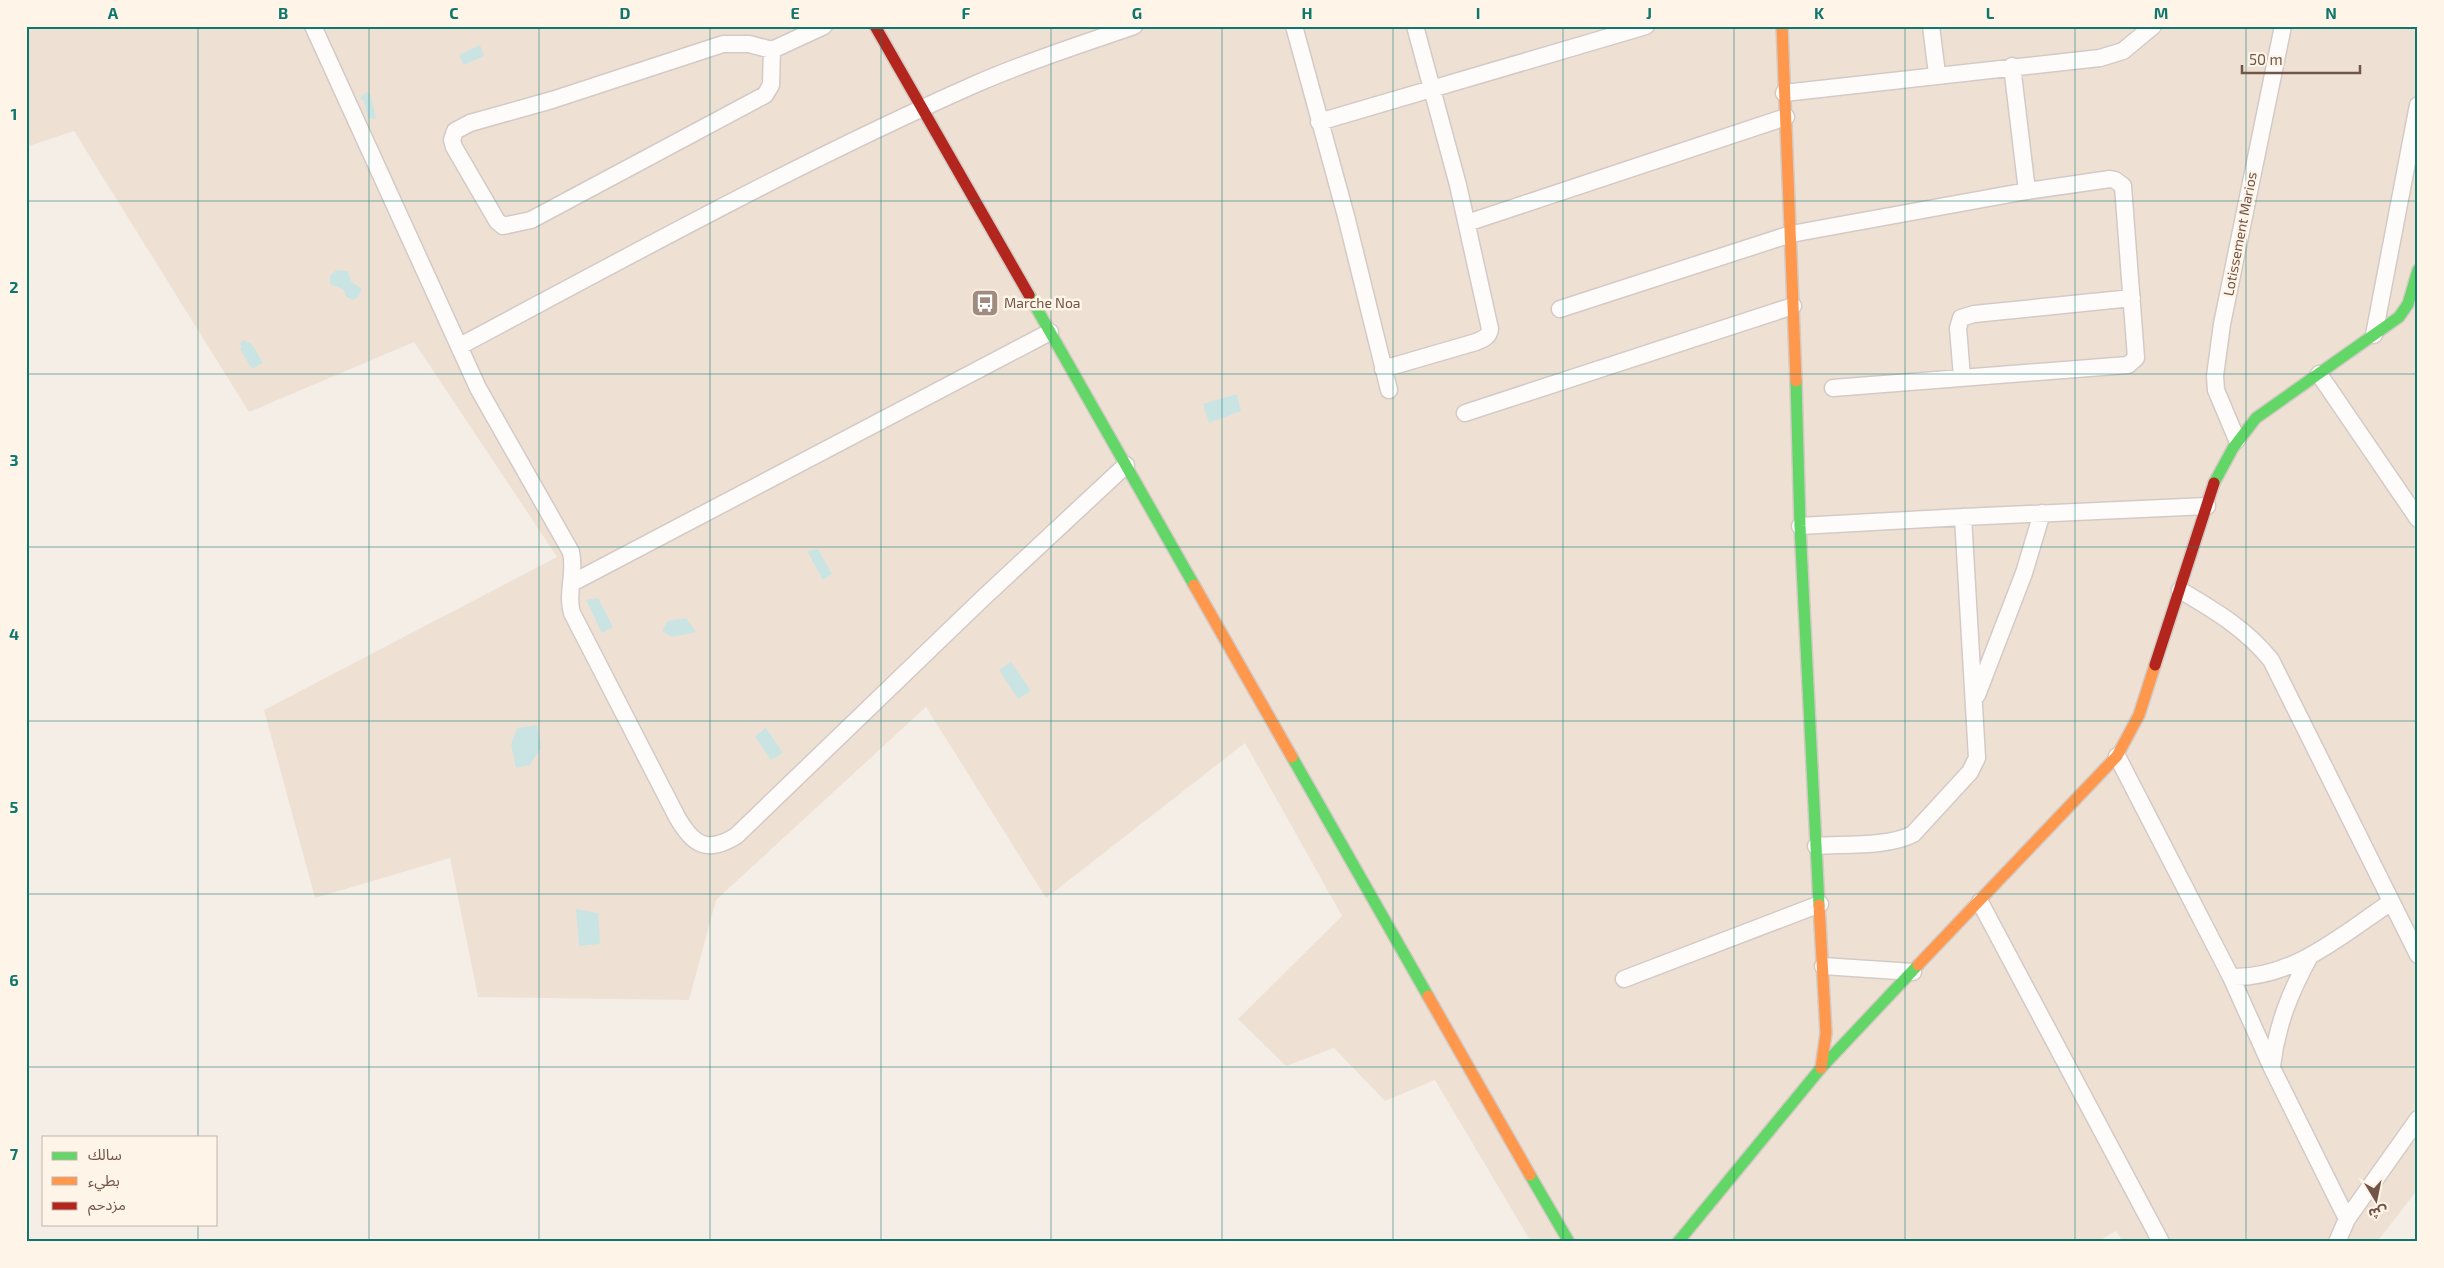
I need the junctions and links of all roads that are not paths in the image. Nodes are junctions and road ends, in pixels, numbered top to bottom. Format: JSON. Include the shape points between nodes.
{"nodes":[{"id":1,"x":313,"y":26,"type":"edge"},
{"id":2,"x":824,"y":26,"type":"edge"},
{"id":3,"x":875,"y":26,"type":"edge"},
{"id":4,"x":1134,"y":26,"type":"edge"},
{"id":5,"x":1294,"y":26,"type":"edge"},
{"id":6,"x":1415,"y":26,"type":"edge"},
{"id":7,"x":1646,"y":26,"type":"edge"},
{"id":8,"x":1782,"y":26,"type":"edge"},
{"id":9,"x":1931,"y":26,"type":"edge"},
{"id":10,"x":2153,"y":26,"type":"edge"},
{"id":11,"x":2283,"y":26,"type":"edge"},
{"id":12,"x":772,"y":50,"type":"junction"},
{"id":13,"x":2012,"y":66,"type":"junction"},
{"id":14,"x":1937,"y":74,"type":"junction"},
{"id":15,"x":1432,"y":88,"type":"junction"},
{"id":16,"x":1784,"y":93,"type":"junction"},
{"id":17,"x":2418,"y":105,"type":"edge"},
{"id":18,"x":923,"y":109,"type":"junction"},
{"id":19,"x":1786,"y":117,"type":"junction"},
{"id":20,"x":1319,"y":122,"type":"junction"},
{"id":21,"x":2027,"y":190,"type":"junction"},
{"id":22,"x":1467,"y":223,"type":"junction"},
{"id":23,"x":1791,"y":234,"type":"junction"},
{"id":24,"x":2418,"y":270,"type":"edge"},
{"id":25,"x":2132,"y":298,"type":"junction"},
{"id":26,"x":1793,"y":306,"type":"junction"},
{"id":27,"x":2413,"y":306,"type":"edge"},
{"id":28,"x":1560,"y":309,"type":"dead end"},
{"id":29,"x":1050,"y":332,"type":"junction"},
{"id":30,"x":2374,"y":335,"type":"junction"},
{"id":31,"x":460,"y":346,"type":"junction"},
{"id":32,"x":1383,"y":369,"type":"junction"},
{"id":33,"x":2319,"y":374,"type":"junction"},
{"id":34,"x":1962,"y":377,"type":"junction"},
{"id":35,"x":1833,"y":388,"type":"dead end"},
{"id":36,"x":1389,"y":390,"type":"dead end"},
{"id":37,"x":1465,"y":413,"type":"dead end"},
{"id":38,"x":2237,"y":440,"type":"junction"},
{"id":39,"x":1126,"y":465,"type":"junction"},
{"id":40,"x":2207,"y":506,"type":"junction"},
{"id":41,"x":2042,"y":513,"type":"junction"},
{"id":42,"x":1963,"y":516,"type":"junction"},
{"id":43,"x":2418,"y":519,"type":"edge"},
{"id":44,"x":1800,"y":526,"type":"junction"},
{"id":45,"x":572,"y":583,"type":"junction"},
{"id":46,"x":2180,"y":590,"type":"junction"},
{"id":47,"x":1974,"y":702,"type":"junction"},
{"id":48,"x":2117,"y":756,"type":"junction"},
{"id":49,"x":1816,"y":846,"type":"junction"},
{"id":50,"x":1980,"y":902,"type":"junction"},
{"id":51,"x":2391,"y":902,"type":"junction"},
{"id":52,"x":1820,"y":904,"type":"junction"},
{"id":53,"x":2310,"y":956,"type":"junction"},
{"id":54,"x":2418,"y":956,"type":"edge"},
{"id":55,"x":1823,"y":966,"type":"junction"},
{"id":56,"x":1913,"y":972,"type":"junction"},
{"id":57,"x":2231,"y":977,"type":"junction"},
{"id":58,"x":1624,"y":979,"type":"dead end"},
{"id":59,"x":1821,"y":1068,"type":"junction"},
{"id":60,"x":2272,"y":1068,"type":"junction"},
{"id":61,"x":2418,"y":1119,"type":"edge"},
{"id":62,"x":2347,"y":1218,"type":"junction"},
{"id":63,"x":1569,"y":1242,"type":"edge"},
{"id":64,"x":1678,"y":1242,"type":"edge"},
{"id":65,"x":2161,"y":1242,"type":"edge"},
{"id":66,"x":2337,"y":1242,"type":"edge"}],
"edges":[{"from":1,"to":31,"type":"street"},
{"from":2,"to":12,"type":"street"},
{"from":3,"to":18,"type":"street"},
{"from":4,"to":18,"type":"street","via":[[979,83]]},
{"from":5,"to":20,"type":"street"},
{"from":6,"to":15,"type":"street"},
{"from":7,"to":15,"type":"street"},
{"from":8,"to":16,"type":"street"},
{"from":9,"to":14,"type":"street"},
{"from":10,"to":13,"type":"street","via":[[2115,55]]},
{"from":11,"to":38,"type":"street","name":"Lotissement Marios","via":[[2224,315],[2215,376],[2216,390]]},
{"from":12,"to":12,"type":"street","via":[[750,44],[723,44],[470,123],[455,131],[454,147],[497,222],[503,226],[517,225],[764,95],[771,85]]},
{"from":13,"to":14,"type":"street"},
{"from":13,"to":21,"type":"street"},
{"from":14,"to":16,"type":"street"},
{"from":15,"to":20,"type":"street"},
{"from":15,"to":22,"type":"street"},
{"from":16,"to":19,"type":"street"},
{"from":17,"to":30,"type":"street"},
{"from":18,"to":29,"type":"street"},
{"from":18,"to":31,"type":"street","via":[[687,226]]},
{"from":19,"to":22,"type":"street"},
{"from":19,"to":23,"type":"street"},
{"from":20,"to":32,"type":"street","via":[[1346,216]]},
{"from":21,"to":23,"type":"street"},
{"from":21,"to":25,"type":"street","via":[[2110,179],[2120,182],[2124,192]]},
{"from":22,"to":32,"type":"street","via":[[1490,320],[1490,334],[1476,342]]},
{"from":23,"to":26,"type":"street"},
{"from":23,"to":28,"type":"street"},
{"from":24,"to":27,"type":"street"},
{"from":25,"to":34,"type":"street","via":[[1960,318]]},
{"from":25,"to":34,"type":"street","via":[[2136,358],[2130,364]]},
{"from":26,"to":37,"type":"street"},
{"from":26,"to":44,"type":"street"},
{"from":27,"to":30,"type":"street"},
{"from":29,"to":39,"type":"street"},
{"from":29,"to":45,"type":"street"},
{"from":30,"to":33,"type":"street"},
{"from":31,"to":45,"type":"street","via":[[501,432],[571,552],[574,563]]},
{"from":32,"to":36,"type":"street"},
{"from":33,"to":38,"type":"street","via":[[2256,418]]},
{"from":33,"to":43,"type":"street"},
{"from":34,"to":35,"type":"street"},
{"from":38,"to":40,"type":"street","via":[[2224,460]]},
{"from":39,"to":45,"type":"street","via":[[974,606],[736,836],[722,845],[700,844],[687,833],[677,817],[572,613],[569,598]]},
{"from":39,"to":63,"type":"street"},
{"from":40,"to":41,"type":"street"},
{"from":40,"to":46,"type":"street"},
{"from":41,"to":42,"type":"street"},
{"from":41,"to":47,"type":"street","via":[[2024,573]]},
{"from":42,"to":44,"type":"street"},
{"from":42,"to":47,"type":"street"},
{"from":44,"to":49,"type":"street"},
{"from":46,"to":48,"type":"street","via":[[2139,715]]},
{"from":46,"to":51,"type":"street","via":[[2238,626],[2270,660]]},
{"from":47,"to":49,"type":"street","via":[[1978,758],[1970,772],[1913,834],[1891,841]]},
{"from":48,"to":50,"type":"street"},
{"from":48,"to":57,"type":"street"},
{"from":49,"to":52,"type":"street"},
{"from":50,"to":56,"type":"street"},
{"from":50,"to":65,"type":"street"},
{"from":51,"to":53,"type":"street"},
{"from":51,"to":54,"type":"street"},
{"from":52,"to":55,"type":"street"},
{"from":52,"to":58,"type":"street"},
{"from":53,"to":57,"type":"street","via":[[2265,975]]},
{"from":53,"to":60,"type":"street","via":[[2282,1015]]},
{"from":55,"to":56,"type":"street"},
{"from":55,"to":59,"type":"street","via":[[1826,1033]]},
{"from":56,"to":59,"type":"street"},
{"from":57,"to":60,"type":"street"},
{"from":59,"to":64,"type":"street"},
{"from":60,"to":62,"type":"street"},
{"from":61,"to":62,"type":"street"},
{"from":62,"to":66,"type":"street"}]}
